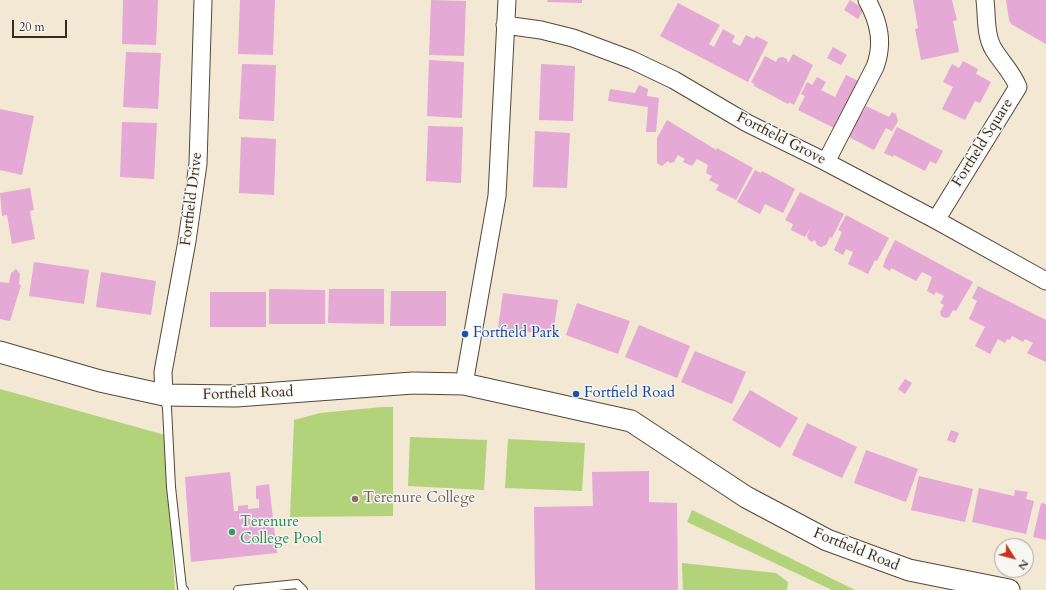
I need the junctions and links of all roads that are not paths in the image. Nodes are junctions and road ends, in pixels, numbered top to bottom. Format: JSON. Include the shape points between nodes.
{"nodes":[{"id":1,"x":203,"y":0,"type":"edge"},
{"id":2,"x":507,"y":0,"type":"edge"},
{"id":3,"x":867,"y":0,"type":"edge"},
{"id":4,"x":985,"y":0,"type":"edge"},
{"id":5,"x":505,"y":25,"type":"junction"},
{"id":6,"x":826,"y":162,"type":"junction"},
{"id":7,"x":936,"y":220,"type":"junction"},
{"id":8,"x":1046,"y":281,"type":"edge"},
{"id":9,"x":0,"y":352,"type":"edge"},
{"id":10,"x":464,"y":384,"type":"junction"},
{"id":11,"x":164,"y":395,"type":"junction"},
{"id":12,"x":184,"y":590,"type":"edge"},
{"id":13,"x":238,"y":590,"type":"edge"},
{"id":14,"x":303,"y":590,"type":"edge"},
{"id":15,"x":1009,"y":590,"type":"edge"}],
"edges":[{"from":1,"to":11,"type":"street","name":"Fortfield Drive","via":[[198,164],[163,372]]},
{"from":2,"to":5,"type":"street"},
{"from":3,"to":6,"type":"street","via":[[874,12],[880,52],[875,67]]},
{"from":4,"to":7,"type":"street","name":"Fortfield Square","via":[[993,49],[1012,73],[1018,87]]},
{"from":5,"to":6,"type":"street","name":"Fortfield Grove","via":[[573,38],[632,60],[674,80],[747,123]]},
{"from":5,"to":10,"type":"street","via":[[497,196]]},
{"from":6,"to":7,"type":"street","name":"Fortfield Grove"},
{"from":7,"to":8,"type":"street","name":"Fortfield Grove"},
{"from":9,"to":11,"type":"street","name":"Fortfield Road","via":[[100,381]]},
{"from":10,"to":11,"type":"street","name":"Fortfield Road","via":[[413,383],[236,396]]},
{"from":10,"to":15,"type":"street","name":"Fortfield Road","via":[[631,421],[746,497],[827,540],[909,570]]},
{"from":11,"to":12,"type":"lane","via":[[167,408],[171,487]]},
{"from":13,"to":14,"type":"lane","via":[[296,584]]}]}
